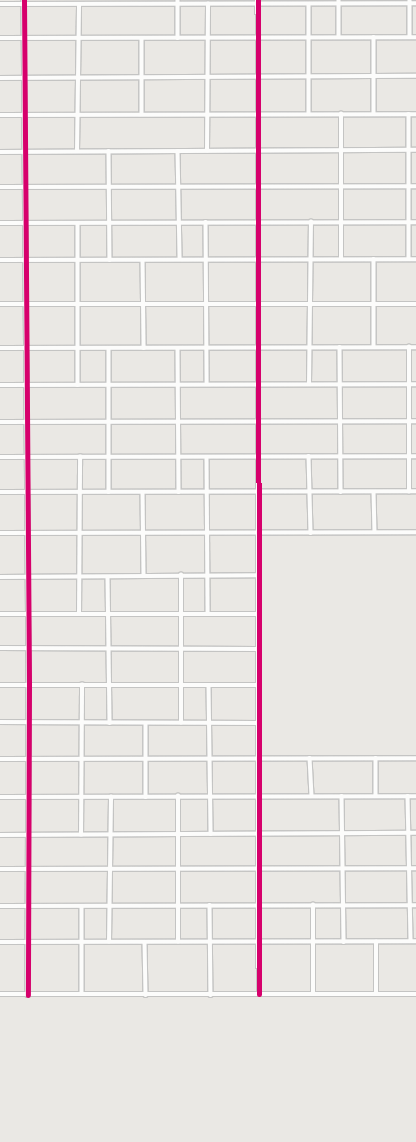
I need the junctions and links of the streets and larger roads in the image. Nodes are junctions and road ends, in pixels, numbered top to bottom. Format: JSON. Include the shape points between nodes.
{"nodes":[{"id":1,"x":110,"y":0,"type":"edge"},
{"id":2,"x":24,"y":2,"type":"edge"},
{"id":3,"x":178,"y":2,"type":"edge"},
{"id":4,"x":258,"y":2,"type":"edge"},
{"id":5,"x":339,"y":2,"type":"edge"},
{"id":6,"x":410,"y":2,"type":"edge"},
{"id":7,"x":416,"y":3,"type":"edge"},
{"id":8,"x":0,"y":4,"type":"edge"},
{"id":9,"x":208,"y":4,"type":"junction"},
{"id":10,"x":309,"y":4,"type":"junction"},
{"id":11,"x":79,"y":5,"type":"junction"},
{"id":12,"x":110,"y":5,"type":"junction"},
{"id":13,"x":339,"y":37,"type":"junction"},
{"id":14,"x":374,"y":37,"type":"junction"},
{"id":15,"x":410,"y":37,"type":"junction"},
{"id":16,"x":416,"y":37,"type":"edge"},
{"id":17,"x":0,"y":38,"type":"edge"},
{"id":18,"x":25,"y":38,"type":"junction"},
{"id":19,"x":79,"y":38,"type":"junction"},
{"id":20,"x":142,"y":38,"type":"junction"},
{"id":21,"x":178,"y":38,"type":"junction"},
{"id":22,"x":208,"y":38,"type":"junction"},
{"id":23,"x":258,"y":38,"type":"junction"},
{"id":24,"x":309,"y":38,"type":"junction"},
{"id":25,"x":310,"y":76,"type":"junction"},
{"id":26,"x":374,"y":76,"type":"junction"},
{"id":27,"x":416,"y":76,"type":"edge"},
{"id":28,"x":208,"y":77,"type":"junction"},
{"id":29,"x":258,"y":77,"type":"junction"},
{"id":30,"x":0,"y":78,"type":"edge"},
{"id":31,"x":25,"y":78,"type":"junction"},
{"id":32,"x":78,"y":78,"type":"junction"},
{"id":33,"x":142,"y":78,"type":"junction"},
{"id":34,"x":78,"y":114,"type":"junction"},
{"id":35,"x":142,"y":114,"type":"junction"},
{"id":36,"x":207,"y":114,"type":"junction"},
{"id":37,"x":258,"y":114,"type":"junction"},
{"id":38,"x":309,"y":114,"type":"junction"},
{"id":39,"x":341,"y":114,"type":"junction"},
{"id":40,"x":374,"y":114,"type":"junction"},
{"id":41,"x":409,"y":114,"type":"junction"},
{"id":42,"x":416,"y":114,"type":"edge"},
{"id":43,"x":0,"y":115,"type":"edge"},
{"id":44,"x":25,"y":115,"type":"junction"},
{"id":45,"x":178,"y":150,"type":"junction"},
{"id":46,"x":207,"y":150,"type":"junction"},
{"id":47,"x":258,"y":150,"type":"junction"},
{"id":48,"x":342,"y":150,"type":"junction"},
{"id":49,"x":409,"y":150,"type":"junction"},
{"id":50,"x":416,"y":150,"type":"edge"},
{"id":51,"x":77,"y":151,"type":"junction"},
{"id":52,"x":109,"y":151,"type":"junction"},
{"id":53,"x":0,"y":152,"type":"edge"},
{"id":54,"x":26,"y":152,"type":"junction"},
{"id":55,"x":409,"y":186,"type":"junction"},
{"id":56,"x":416,"y":186,"type":"edge"},
{"id":57,"x":0,"y":187,"type":"edge"},
{"id":58,"x":27,"y":187,"type":"junction"},
{"id":59,"x":109,"y":187,"type":"junction"},
{"id":60,"x":178,"y":187,"type":"junction"},
{"id":61,"x":258,"y":187,"type":"junction"},
{"id":62,"x":342,"y":187,"type":"junction"},
{"id":63,"x":206,"y":222,"type":"junction"},
{"id":64,"x":311,"y":222,"type":"junction"},
{"id":65,"x":342,"y":222,"type":"junction"},
{"id":66,"x":409,"y":222,"type":"junction"},
{"id":67,"x":416,"y":222,"type":"edge"},
{"id":68,"x":0,"y":223,"type":"edge"},
{"id":69,"x":26,"y":223,"type":"junction"},
{"id":70,"x":78,"y":223,"type":"junction"},
{"id":71,"x":109,"y":223,"type":"junction"},
{"id":72,"x":179,"y":223,"type":"junction"},
{"id":73,"x":258,"y":223,"type":"junction"},
{"id":74,"x":180,"y":259,"type":"junction"},
{"id":75,"x":207,"y":259,"type":"junction"},
{"id":76,"x":258,"y":259,"type":"junction"},
{"id":77,"x":310,"y":259,"type":"junction"},
{"id":78,"x":341,"y":259,"type":"junction"},
{"id":79,"x":374,"y":259,"type":"junction"},
{"id":80,"x":409,"y":259,"type":"junction"},
{"id":81,"x":416,"y":259,"type":"edge"},
{"id":82,"x":0,"y":260,"type":"edge"},
{"id":83,"x":27,"y":260,"type":"junction"},
{"id":84,"x":78,"y":260,"type":"junction"},
{"id":85,"x":110,"y":260,"type":"junction"},
{"id":86,"x":143,"y":260,"type":"junction"},
{"id":87,"x":0,"y":304,"type":"edge"},
{"id":88,"x":27,"y":304,"type":"junction"},
{"id":89,"x":207,"y":304,"type":"junction"},
{"id":90,"x":258,"y":304,"type":"junction"},
{"id":91,"x":309,"y":304,"type":"junction"},
{"id":92,"x":373,"y":304,"type":"junction"},
{"id":93,"x":416,"y":304,"type":"edge"},
{"id":94,"x":78,"y":305,"type":"junction"},
{"id":95,"x":143,"y":305,"type":"junction"},
{"id":96,"x":340,"y":347,"type":"junction"},
{"id":97,"x":374,"y":347,"type":"junction"},
{"id":98,"x":409,"y":347,"type":"junction"},
{"id":99,"x":416,"y":347,"type":"edge"},
{"id":100,"x":0,"y":348,"type":"edge"},
{"id":101,"x":27,"y":348,"type":"junction"},
{"id":102,"x":78,"y":348,"type":"junction"},
{"id":103,"x":109,"y":348,"type":"junction"},
{"id":104,"x":144,"y":348,"type":"junction"},
{"id":105,"x":178,"y":348,"type":"junction"},
{"id":106,"x":207,"y":348,"type":"junction"},
{"id":107,"x":258,"y":348,"type":"junction"},
{"id":108,"x":308,"y":348,"type":"junction"},
{"id":109,"x":178,"y":384,"type":"junction"},
{"id":110,"x":207,"y":384,"type":"junction"},
{"id":111,"x":258,"y":384,"type":"junction"},
{"id":112,"x":309,"y":384,"type":"junction"},
{"id":113,"x":340,"y":384,"type":"junction"},
{"id":114,"x":410,"y":384,"type":"junction"},
{"id":115,"x":416,"y":384,"type":"edge"},
{"id":116,"x":0,"y":385,"type":"edge"},
{"id":117,"x":27,"y":385,"type":"junction"},
{"id":118,"x":78,"y":385,"type":"junction"},
{"id":119,"x":108,"y":385,"type":"junction"},
{"id":120,"x":178,"y":421,"type":"junction"},
{"id":121,"x":258,"y":421,"type":"junction"},
{"id":122,"x":340,"y":421,"type":"junction"},
{"id":123,"x":410,"y":421,"type":"junction"},
{"id":124,"x":416,"y":421,"type":"edge"},
{"id":125,"x":0,"y":422,"type":"edge"},
{"id":126,"x":27,"y":422,"type":"junction"},
{"id":127,"x":108,"y":422,"type":"junction"},
{"id":128,"x":258,"y":456,"type":"junction"},
{"id":129,"x":309,"y":456,"type":"junction"},
{"id":130,"x":341,"y":456,"type":"junction"},
{"id":131,"x":410,"y":456,"type":"junction"},
{"id":132,"x":416,"y":456,"type":"edge"},
{"id":133,"x":0,"y":457,"type":"edge"},
{"id":134,"x":27,"y":457,"type":"junction"},
{"id":135,"x":80,"y":457,"type":"junction"},
{"id":136,"x":109,"y":457,"type":"junction"},
{"id":137,"x":179,"y":457,"type":"junction"},
{"id":138,"x":207,"y":457,"type":"junction"},
{"id":139,"x":0,"y":492,"type":"edge"},
{"id":140,"x":28,"y":492,"type":"junction"},
{"id":141,"x":80,"y":492,"type":"junction"},
{"id":142,"x":109,"y":492,"type":"junction"},
{"id":143,"x":143,"y":492,"type":"junction"},
{"id":144,"x":179,"y":492,"type":"junction"},
{"id":145,"x":208,"y":492,"type":"junction"},
{"id":146,"x":259,"y":492,"type":"junction"},
{"id":147,"x":309,"y":492,"type":"junction"},
{"id":148,"x":340,"y":492,"type":"junction"},
{"id":149,"x":374,"y":492,"type":"junction"},
{"id":150,"x":409,"y":492,"type":"junction"},
{"id":151,"x":416,"y":492,"type":"edge"},
{"id":152,"x":375,"y":532,"type":"junction"},
{"id":153,"x":416,"y":532,"type":"edge"},
{"id":154,"x":0,"y":533,"type":"edge"},
{"id":155,"x":27,"y":533,"type":"junction"},
{"id":156,"x":80,"y":533,"type":"junction"},
{"id":157,"x":144,"y":533,"type":"junction"},
{"id":158,"x":208,"y":533,"type":"junction"},
{"id":159,"x":258,"y":533,"type":"junction"},
{"id":160,"x":311,"y":533,"type":"junction"},
{"id":161,"x":257,"y":575,"type":"junction"},
{"id":162,"x":79,"y":576,"type":"junction"},
{"id":163,"x":144,"y":576,"type":"junction"},
{"id":164,"x":181,"y":576,"type":"junction"},
{"id":165,"x":208,"y":576,"type":"junction"},
{"id":166,"x":0,"y":577,"type":"edge"},
{"id":167,"x":29,"y":577,"type":"junction"},
{"id":168,"x":108,"y":577,"type":"junction"},
{"id":169,"x":29,"y":613,"type":"junction"},
{"id":170,"x":110,"y":613,"type":"junction"},
{"id":171,"x":0,"y":614,"type":"edge"},
{"id":172,"x":79,"y":614,"type":"junction"},
{"id":173,"x":181,"y":614,"type":"junction"},
{"id":174,"x":208,"y":614,"type":"junction"},
{"id":175,"x":258,"y":614,"type":"junction"},
{"id":176,"x":0,"y":648,"type":"edge"},
{"id":177,"x":29,"y":648,"type":"junction"},
{"id":178,"x":181,"y":648,"type":"junction"},
{"id":179,"x":258,"y":648,"type":"junction"},
{"id":180,"x":110,"y":649,"type":"junction"},
{"id":181,"x":109,"y":684,"type":"junction"},
{"id":182,"x":0,"y":685,"type":"edge"},
{"id":183,"x":29,"y":685,"type":"junction"},
{"id":184,"x":82,"y":685,"type":"junction"},
{"id":185,"x":181,"y":685,"type":"junction"},
{"id":186,"x":209,"y":685,"type":"junction"},
{"id":187,"x":258,"y":685,"type":"junction"},
{"id":188,"x":0,"y":722,"type":"edge"},
{"id":189,"x":29,"y":722,"type":"junction"},
{"id":190,"x":82,"y":723,"type":"junction"},
{"id":191,"x":110,"y":723,"type":"junction"},
{"id":192,"x":146,"y":723,"type":"junction"},
{"id":193,"x":181,"y":723,"type":"junction"},
{"id":194,"x":209,"y":723,"type":"junction"},
{"id":195,"x":258,"y":723,"type":"junction"},
{"id":196,"x":146,"y":758,"type":"junction"},
{"id":197,"x":210,"y":758,"type":"junction"},
{"id":198,"x":258,"y":758,"type":"junction"},
{"id":199,"x":310,"y":758,"type":"junction"},
{"id":200,"x":376,"y":758,"type":"junction"},
{"id":201,"x":416,"y":758,"type":"edge"},
{"id":202,"x":0,"y":759,"type":"edge"},
{"id":203,"x":29,"y":759,"type":"junction"},
{"id":204,"x":82,"y":759,"type":"junction"},
{"id":205,"x":178,"y":796,"type":"junction"},
{"id":206,"x":211,"y":796,"type":"junction"},
{"id":207,"x":258,"y":796,"type":"junction"},
{"id":208,"x":312,"y":796,"type":"junction"},
{"id":209,"x":342,"y":796,"type":"junction"},
{"id":210,"x":376,"y":796,"type":"junction"},
{"id":211,"x":408,"y":796,"type":"junction"},
{"id":212,"x":416,"y":796,"type":"edge"},
{"id":213,"x":0,"y":797,"type":"edge"},
{"id":214,"x":29,"y":797,"type":"junction"},
{"id":215,"x":82,"y":797,"type":"junction"},
{"id":216,"x":111,"y":797,"type":"junction"},
{"id":217,"x":146,"y":797,"type":"junction"},
{"id":218,"x":416,"y":833,"type":"edge"},
{"id":219,"x":110,"y":834,"type":"junction"},
{"id":220,"x":179,"y":834,"type":"junction"},
{"id":221,"x":211,"y":834,"type":"junction"},
{"id":222,"x":258,"y":834,"type":"junction"},
{"id":223,"x":342,"y":834,"type":"junction"},
{"id":224,"x":409,"y":834,"type":"junction"},
{"id":225,"x":0,"y":835,"type":"edge"},
{"id":226,"x":29,"y":835,"type":"junction"},
{"id":227,"x":81,"y":835,"type":"junction"},
{"id":228,"x":343,"y":868,"type":"junction"},
{"id":229,"x":409,"y":868,"type":"junction"},
{"id":230,"x":416,"y":868,"type":"edge"},
{"id":231,"x":0,"y":869,"type":"edge"},
{"id":232,"x":29,"y":869,"type":"junction"},
{"id":233,"x":110,"y":869,"type":"junction"},
{"id":234,"x":178,"y":869,"type":"junction"},
{"id":235,"x":258,"y":869,"type":"junction"},
{"id":236,"x":210,"y":905,"type":"junction"},
{"id":237,"x":259,"y":905,"type":"junction"},
{"id":238,"x":313,"y":905,"type":"junction"},
{"id":239,"x":343,"y":905,"type":"junction"},
{"id":240,"x":410,"y":905,"type":"junction"},
{"id":241,"x":416,"y":905,"type":"edge"},
{"id":242,"x":0,"y":906,"type":"edge"},
{"id":243,"x":29,"y":906,"type":"junction"},
{"id":244,"x":82,"y":906,"type":"junction"},
{"id":245,"x":111,"y":906,"type":"junction"},
{"id":246,"x":178,"y":906,"type":"junction"},
{"id":247,"x":411,"y":941,"type":"junction"},
{"id":248,"x":416,"y":941,"type":"edge"},
{"id":249,"x":0,"y":942,"type":"edge"},
{"id":250,"x":30,"y":942,"type":"junction"},
{"id":251,"x":82,"y":942,"type":"junction"},
{"id":252,"x":109,"y":942,"type":"junction"},
{"id":253,"x":145,"y":942,"type":"junction"},
{"id":254,"x":178,"y":942,"type":"junction"},
{"id":255,"x":210,"y":942,"type":"junction"},
{"id":256,"x":260,"y":942,"type":"junction"},
{"id":257,"x":313,"y":942,"type":"junction"},
{"id":258,"x":344,"y":942,"type":"junction"},
{"id":259,"x":376,"y":942,"type":"junction"},
{"id":260,"x":0,"y":994,"type":"edge"},
{"id":261,"x":82,"y":994,"type":"junction"},
{"id":262,"x":259,"y":994,"type":"junction"},
{"id":263,"x":313,"y":994,"type":"junction"},
{"id":264,"x":376,"y":994,"type":"junction"},
{"id":265,"x":416,"y":994,"type":"edge"},
{"id":266,"x":28,"y":995,"type":"junction"},
{"id":267,"x":146,"y":995,"type":"junction"},
{"id":268,"x":211,"y":995,"type":"junction"}],
"edges":[{"from":1,"to":12,"type":"street"},
{"from":2,"to":8,"type":"street"},
{"from":2,"to":11,"type":"street"},
{"from":2,"to":18,"type":"street"},
{"from":3,"to":9,"type":"street"},
{"from":3,"to":12,"type":"street"},
{"from":3,"to":21,"type":"street"},
{"from":4,"to":9,"type":"street"},
{"from":4,"to":10,"type":"street"},
{"from":4,"to":23,"type":"street"},
{"from":5,"to":6,"type":"street"},
{"from":5,"to":10,"type":"street"},
{"from":5,"to":13,"type":"street"},
{"from":6,"to":7,"type":"street"},
{"from":6,"to":15,"type":"street"},
{"from":9,"to":22,"type":"street"},
{"from":10,"to":24,"type":"street"},
{"from":11,"to":12,"type":"street"},
{"from":11,"to":19,"type":"street"},
{"from":13,"to":14,"type":"street"},
{"from":13,"to":24,"type":"street"},
{"from":14,"to":15,"type":"street"},
{"from":14,"to":26,"type":"street"},
{"from":15,"to":16,"type":"street"},
{"from":17,"to":18,"type":"street"},
{"from":18,"to":19,"type":"street"},
{"from":18,"to":31,"type":"street"},
{"from":19,"to":20,"type":"street"},
{"from":19,"to":32,"type":"street"},
{"from":20,"to":21,"type":"street"},
{"from":20,"to":33,"type":"street"},
{"from":21,"to":22,"type":"street"},
{"from":22,"to":23,"type":"street"},
{"from":22,"to":28,"type":"street"},
{"from":23,"to":24,"type":"street"},
{"from":23,"to":29,"type":"street"},
{"from":24,"to":25,"type":"street"},
{"from":25,"to":26,"type":"street"},
{"from":25,"to":29,"type":"street"},
{"from":25,"to":38,"type":"street"},
{"from":26,"to":27,"type":"street"},
{"from":26,"to":40,"type":"street"},
{"from":28,"to":29,"type":"street"},
{"from":28,"to":33,"type":"street"},
{"from":28,"to":36,"type":"street"},
{"from":29,"to":37,"type":"street"},
{"from":30,"to":31,"type":"street"},
{"from":31,"to":32,"type":"street"},
{"from":31,"to":44,"type":"street"},
{"from":32,"to":33,"type":"street"},
{"from":32,"to":34,"type":"street"},
{"from":33,"to":35,"type":"street"},
{"from":34,"to":35,"type":"street"},
{"from":34,"to":44,"type":"street"},
{"from":34,"to":51,"type":"street"},
{"from":35,"to":36,"type":"street"},
{"from":36,"to":37,"type":"street"},
{"from":36,"to":46,"type":"street"},
{"from":37,"to":38,"type":"street"},
{"from":37,"to":47,"type":"street"},
{"from":38,"to":39,"type":"street"},
{"from":39,"to":40,"type":"street"},
{"from":39,"to":48,"type":"street"},
{"from":40,"to":41,"type":"street"},
{"from":41,"to":42,"type":"street"},
{"from":41,"to":49,"type":"street"},
{"from":43,"to":44,"type":"street"},
{"from":44,"to":54,"type":"street"},
{"from":45,"to":46,"type":"street"},
{"from":45,"to":52,"type":"street"},
{"from":45,"to":60,"type":"street"},
{"from":46,"to":47,"type":"street"},
{"from":47,"to":48,"type":"street"},
{"from":47,"to":61,"type":"street"},
{"from":48,"to":49,"type":"street"},
{"from":48,"to":62,"type":"street"},
{"from":49,"to":50,"type":"street"},
{"from":49,"to":55,"type":"street"},
{"from":51,"to":52,"type":"street"},
{"from":51,"to":54,"type":"street"},
{"from":52,"to":59,"type":"street"},
{"from":53,"to":54,"type":"street"},
{"from":54,"to":58,"type":"street"},
{"from":55,"to":56,"type":"street"},
{"from":55,"to":62,"type":"street"},
{"from":55,"to":66,"type":"street"},
{"from":57,"to":58,"type":"street"},
{"from":58,"to":59,"type":"street"},
{"from":58,"to":69,"type":"street"},
{"from":59,"to":60,"type":"street"},
{"from":59,"to":71,"type":"street"},
{"from":60,"to":61,"type":"street"},
{"from":60,"to":72,"type":"street"},
{"from":61,"to":62,"type":"street"},
{"from":61,"to":73,"type":"street"},
{"from":62,"to":65,"type":"street"},
{"from":63,"to":72,"type":"street"},
{"from":63,"to":73,"type":"street"},
{"from":63,"to":75,"type":"street"},
{"from":64,"to":65,"type":"street"},
{"from":64,"to":73,"type":"street"},
{"from":64,"to":77,"type":"street"},
{"from":65,"to":66,"type":"street"},
{"from":65,"to":78,"type":"street"},
{"from":66,"to":67,"type":"street"},
{"from":66,"to":80,"type":"street"},
{"from":68,"to":69,"type":"street"},
{"from":69,"to":70,"type":"street"},
{"from":69,"to":83,"type":"street"},
{"from":70,"to":71,"type":"street"},
{"from":70,"to":84,"type":"street"},
{"from":71,"to":72,"type":"street"},
{"from":71,"to":85,"type":"street"},
{"from":72,"to":74,"type":"street"},
{"from":73,"to":76,"type":"street"},
{"from":74,"to":75,"type":"street"},
{"from":74,"to":86,"type":"street"},
{"from":75,"to":76,"type":"street"},
{"from":75,"to":89,"type":"street"},
{"from":76,"to":77,"type":"street"},
{"from":76,"to":90,"type":"street"},
{"from":77,"to":78,"type":"street"},
{"from":77,"to":91,"type":"street"},
{"from":78,"to":79,"type":"street"},
{"from":79,"to":80,"type":"street"},
{"from":79,"to":92,"type":"street"},
{"from":80,"to":81,"type":"street"},
{"from":82,"to":83,"type":"street"},
{"from":83,"to":84,"type":"street"},
{"from":83,"to":88,"type":"street"},
{"from":84,"to":85,"type":"street"},
{"from":84,"to":94,"type":"street"},
{"from":85,"to":86,"type":"street"},
{"from":86,"to":95,"type":"street"},
{"from":87,"to":88,"type":"street"},
{"from":88,"to":94,"type":"street"},
{"from":88,"to":101,"type":"street"},
{"from":89,"to":90,"type":"street"},
{"from":89,"to":95,"type":"street"},
{"from":89,"to":106,"type":"street"},
{"from":90,"to":91,"type":"street"},
{"from":90,"to":107,"type":"street"},
{"from":91,"to":92,"type":"street"},
{"from":91,"to":108,"type":"street"},
{"from":92,"to":93,"type":"street"},
{"from":92,"to":97,"type":"street"},
{"from":94,"to":95,"type":"street"},
{"from":94,"to":102,"type":"street"},
{"from":95,"to":104,"type":"street"},
{"from":96,"to":97,"type":"street"},
{"from":96,"to":108,"type":"street"},
{"from":96,"to":113,"type":"street"},
{"from":97,"to":98,"type":"street"},
{"from":98,"to":99,"type":"street"},
{"from":98,"to":114,"type":"street"},
{"from":100,"to":101,"type":"street"},
{"from":101,"to":102,"type":"street"},
{"from":101,"to":117,"type":"street"},
{"from":102,"to":103,"type":"street"},
{"from":102,"to":118,"type":"street"},
{"from":103,"to":104,"type":"street"},
{"from":103,"to":119,"type":"street"},
{"from":104,"to":105,"type":"street"},
{"from":105,"to":106,"type":"street"},
{"from":105,"to":109,"type":"street"},
{"from":106,"to":107,"type":"street"},
{"from":106,"to":110,"type":"street"},
{"from":107,"to":108,"type":"street"},
{"from":107,"to":111,"type":"street"},
{"from":108,"to":112,"type":"street"},
{"from":109,"to":110,"type":"street"},
{"from":109,"to":119,"type":"street"},
{"from":109,"to":120,"type":"street"},
{"from":110,"to":111,"type":"street"},
{"from":111,"to":112,"type":"street"},
{"from":111,"to":121,"type":"street"},
{"from":112,"to":113,"type":"street"},
{"from":113,"to":114,"type":"street"},
{"from":113,"to":122,"type":"street"},
{"from":114,"to":115,"type":"street"},
{"from":114,"to":123,"type":"street"},
{"from":116,"to":117,"type":"street"},
{"from":117,"to":118,"type":"street"},
{"from":117,"to":126,"type":"street"},
{"from":118,"to":119,"type":"street"},
{"from":119,"to":127,"type":"street"},
{"from":120,"to":121,"type":"street"},
{"from":120,"to":127,"type":"street"},
{"from":120,"to":137,"type":"street"},
{"from":121,"to":122,"type":"street"},
{"from":121,"to":128,"type":"street"},
{"from":122,"to":123,"type":"street"},
{"from":122,"to":130,"type":"street"},
{"from":123,"to":124,"type":"street"},
{"from":123,"to":131,"type":"street"},
{"from":125,"to":126,"type":"street"},
{"from":126,"to":127,"type":"street"},
{"from":126,"to":134,"type":"street"},
{"from":127,"to":136,"type":"street"},
{"from":128,"to":129,"type":"street"},
{"from":128,"to":138,"type":"street"},
{"from":128,"to":146,"type":"street"},
{"from":129,"to":130,"type":"street"},
{"from":129,"to":147,"type":"street"},
{"from":130,"to":131,"type":"street"},
{"from":130,"to":148,"type":"street"},
{"from":131,"to":132,"type":"street"},
{"from":131,"to":150,"type":"street"},
{"from":133,"to":134,"type":"street"},
{"from":134,"to":135,"type":"street"},
{"from":134,"to":140,"type":"street"},
{"from":135,"to":136,"type":"street"},
{"from":135,"to":141,"type":"street"},
{"from":136,"to":137,"type":"street"},
{"from":136,"to":142,"type":"street"},
{"from":137,"to":138,"type":"street"},
{"from":137,"to":144,"type":"street"},
{"from":138,"to":145,"type":"street"},
{"from":139,"to":140,"type":"street"},
{"from":140,"to":141,"type":"street"},
{"from":140,"to":155,"type":"street"},
{"from":141,"to":142,"type":"street"},
{"from":141,"to":156,"type":"street"},
{"from":142,"to":143,"type":"street"},
{"from":143,"to":144,"type":"street"},
{"from":143,"to":157,"type":"street"},
{"from":144,"to":145,"type":"street"},
{"from":145,"to":146,"type":"street"},
{"from":145,"to":158,"type":"street"},
{"from":146,"to":147,"type":"street"},
{"from":146,"to":159,"type":"street"},
{"from":147,"to":148,"type":"street"},
{"from":147,"to":160,"type":"street"},
{"from":148,"to":149,"type":"street"},
{"from":149,"to":150,"type":"street"},
{"from":149,"to":152,"type":"street"},
{"from":150,"to":151,"type":"street"},
{"from":152,"to":153,"type":"street"},
{"from":152,"to":160,"type":"street"},
{"from":154,"to":155,"type":"street"},
{"from":155,"to":156,"type":"street"},
{"from":155,"to":167,"type":"street"},
{"from":156,"to":157,"type":"street"},
{"from":156,"to":162,"type":"street"},
{"from":157,"to":158,"type":"street"},
{"from":157,"to":163,"type":"street"},
{"from":158,"to":159,"type":"street"},
{"from":158,"to":165,"type":"street"},
{"from":159,"to":160,"type":"street"},
{"from":159,"to":161,"type":"street"},
{"from":161,"to":165,"type":"street"},
{"from":161,"to":175,"type":"street"},
{"from":162,"to":167,"type":"street"},
{"from":162,"to":168,"type":"street"},
{"from":162,"to":172,"type":"street"},
{"from":163,"to":164,"type":"street"},
{"from":163,"to":168,"type":"street"},
{"from":164,"to":165,"type":"street"},
{"from":164,"to":173,"type":"street"},
{"from":165,"to":174,"type":"street"},
{"from":166,"to":167,"type":"street"},
{"from":167,"to":169,"type":"street"},
{"from":168,"to":170,"type":"street"},
{"from":169,"to":171,"type":"street"},
{"from":169,"to":172,"type":"street"},
{"from":169,"to":177,"type":"street"},
{"from":170,"to":172,"type":"street"},
{"from":170,"to":173,"type":"street"},
{"from":170,"to":180,"type":"street"},
{"from":173,"to":174,"type":"street"},
{"from":173,"to":178,"type":"street"},
{"from":174,"to":175,"type":"street"},
{"from":175,"to":179,"type":"street"},
{"from":176,"to":177,"type":"street"},
{"from":177,"to":180,"type":"street"},
{"from":177,"to":183,"type":"street"},
{"from":178,"to":179,"type":"street"},
{"from":178,"to":180,"type":"street"},
{"from":178,"to":185,"type":"street"},
{"from":179,"to":187,"type":"street"},
{"from":180,"to":181,"type":"street"},
{"from":181,"to":184,"type":"street"},
{"from":181,"to":185,"type":"street"},
{"from":181,"to":191,"type":"street"},
{"from":182,"to":183,"type":"street"},
{"from":183,"to":184,"type":"street"},
{"from":183,"to":189,"type":"street"},
{"from":184,"to":190,"type":"street"},
{"from":185,"to":186,"type":"street"},
{"from":185,"to":193,"type":"street"},
{"from":186,"to":187,"type":"street"},
{"from":186,"to":194,"type":"street"},
{"from":187,"to":195,"type":"street"},
{"from":188,"to":189,"type":"street"},
{"from":189,"to":190,"type":"street"},
{"from":189,"to":203,"type":"street"},
{"from":190,"to":191,"type":"street"},
{"from":190,"to":204,"type":"street"},
{"from":191,"to":192,"type":"street"},
{"from":192,"to":193,"type":"street"},
{"from":192,"to":196,"type":"street"},
{"from":193,"to":194,"type":"street"},
{"from":194,"to":195,"type":"street"},
{"from":194,"to":197,"type":"street"},
{"from":195,"to":198,"type":"street"},
{"from":196,"to":197,"type":"street"},
{"from":196,"to":204,"type":"street"},
{"from":196,"to":217,"type":"street"},
{"from":197,"to":198,"type":"street"},
{"from":197,"to":206,"type":"street"},
{"from":198,"to":199,"type":"street"},
{"from":198,"to":207,"type":"street"},
{"from":199,"to":200,"type":"street"},
{"from":199,"to":208,"type":"street"},
{"from":200,"to":201,"type":"street"},
{"from":200,"to":210,"type":"street"},
{"from":202,"to":203,"type":"street"},
{"from":203,"to":204,"type":"street"},
{"from":203,"to":214,"type":"street"},
{"from":204,"to":215,"type":"street"},
{"from":205,"to":206,"type":"street"},
{"from":205,"to":217,"type":"street"},
{"from":205,"to":220,"type":"street"},
{"from":206,"to":207,"type":"street"},
{"from":206,"to":221,"type":"street"},
{"from":207,"to":208,"type":"street"},
{"from":207,"to":222,"type":"street"},
{"from":208,"to":209,"type":"street"},
{"from":209,"to":210,"type":"street"},
{"from":209,"to":223,"type":"street"},
{"from":210,"to":211,"type":"street"},
{"from":211,"to":212,"type":"street"},
{"from":211,"to":224,"type":"street"},
{"from":213,"to":214,"type":"street"},
{"from":214,"to":215,"type":"street"},
{"from":214,"to":226,"type":"street"},
{"from":215,"to":216,"type":"street"},
{"from":215,"to":227,"type":"street"},
{"from":216,"to":217,"type":"street"},
{"from":216,"to":219,"type":"street"},
{"from":218,"to":224,"type":"street"},
{"from":219,"to":220,"type":"street"},
{"from":219,"to":227,"type":"street"},
{"from":219,"to":233,"type":"street"},
{"from":220,"to":221,"type":"street"},
{"from":220,"to":234,"type":"street"},
{"from":221,"to":222,"type":"street"},
{"from":222,"to":223,"type":"street"},
{"from":222,"to":235,"type":"street"},
{"from":223,"to":224,"type":"street"},
{"from":223,"to":228,"type":"street"},
{"from":224,"to":229,"type":"street"},
{"from":225,"to":226,"type":"street"},
{"from":226,"to":227,"type":"street"},
{"from":226,"to":232,"type":"street"},
{"from":228,"to":229,"type":"street"},
{"from":228,"to":235,"type":"street"},
{"from":228,"to":239,"type":"street"},
{"from":229,"to":230,"type":"street"},
{"from":229,"to":240,"type":"street"},
{"from":231,"to":232,"type":"street"},
{"from":232,"to":233,"type":"street"},
{"from":232,"to":243,"type":"street"},
{"from":233,"to":234,"type":"street"},
{"from":233,"to":245,"type":"street"},
{"from":234,"to":235,"type":"street"},
{"from":234,"to":246,"type":"street"},
{"from":235,"to":237,"type":"street"},
{"from":236,"to":237,"type":"street"},
{"from":236,"to":246,"type":"street"},
{"from":236,"to":255,"type":"street"},
{"from":237,"to":238,"type":"street"},
{"from":237,"to":256,"type":"street"},
{"from":238,"to":239,"type":"street"},
{"from":238,"to":257,"type":"street"},
{"from":239,"to":240,"type":"street"},
{"from":239,"to":258,"type":"street"},
{"from":240,"to":241,"type":"street"},
{"from":240,"to":247,"type":"street"},
{"from":242,"to":243,"type":"street"},
{"from":243,"to":244,"type":"street"},
{"from":243,"to":250,"type":"street"},
{"from":244,"to":245,"type":"street"},
{"from":244,"to":251,"type":"street"},
{"from":245,"to":246,"type":"street"},
{"from":245,"to":252,"type":"street"},
{"from":246,"to":254,"type":"street"},
{"from":247,"to":248,"type":"street"},
{"from":247,"to":259,"type":"street"},
{"from":249,"to":250,"type":"street"},
{"from":250,"to":251,"type":"street"},
{"from":250,"to":266,"type":"street"},
{"from":251,"to":252,"type":"street"},
{"from":251,"to":261,"type":"street"},
{"from":252,"to":253,"type":"street"},
{"from":253,"to":254,"type":"street"},
{"from":253,"to":267,"type":"street"},
{"from":254,"to":255,"type":"street"},
{"from":255,"to":256,"type":"street"},
{"from":255,"to":268,"type":"street"},
{"from":256,"to":257,"type":"street"},
{"from":256,"to":262,"type":"street"},
{"from":257,"to":258,"type":"street"},
{"from":257,"to":263,"type":"street"},
{"from":258,"to":259,"type":"street"},
{"from":259,"to":264,"type":"street"},
{"from":260,"to":266,"type":"street"},
{"from":261,"to":266,"type":"street"},
{"from":261,"to":267,"type":"street"},
{"from":262,"to":263,"type":"street"},
{"from":262,"to":268,"type":"street"},
{"from":263,"to":264,"type":"street"},
{"from":264,"to":265,"type":"street"},
{"from":267,"to":268,"type":"street"}]}
